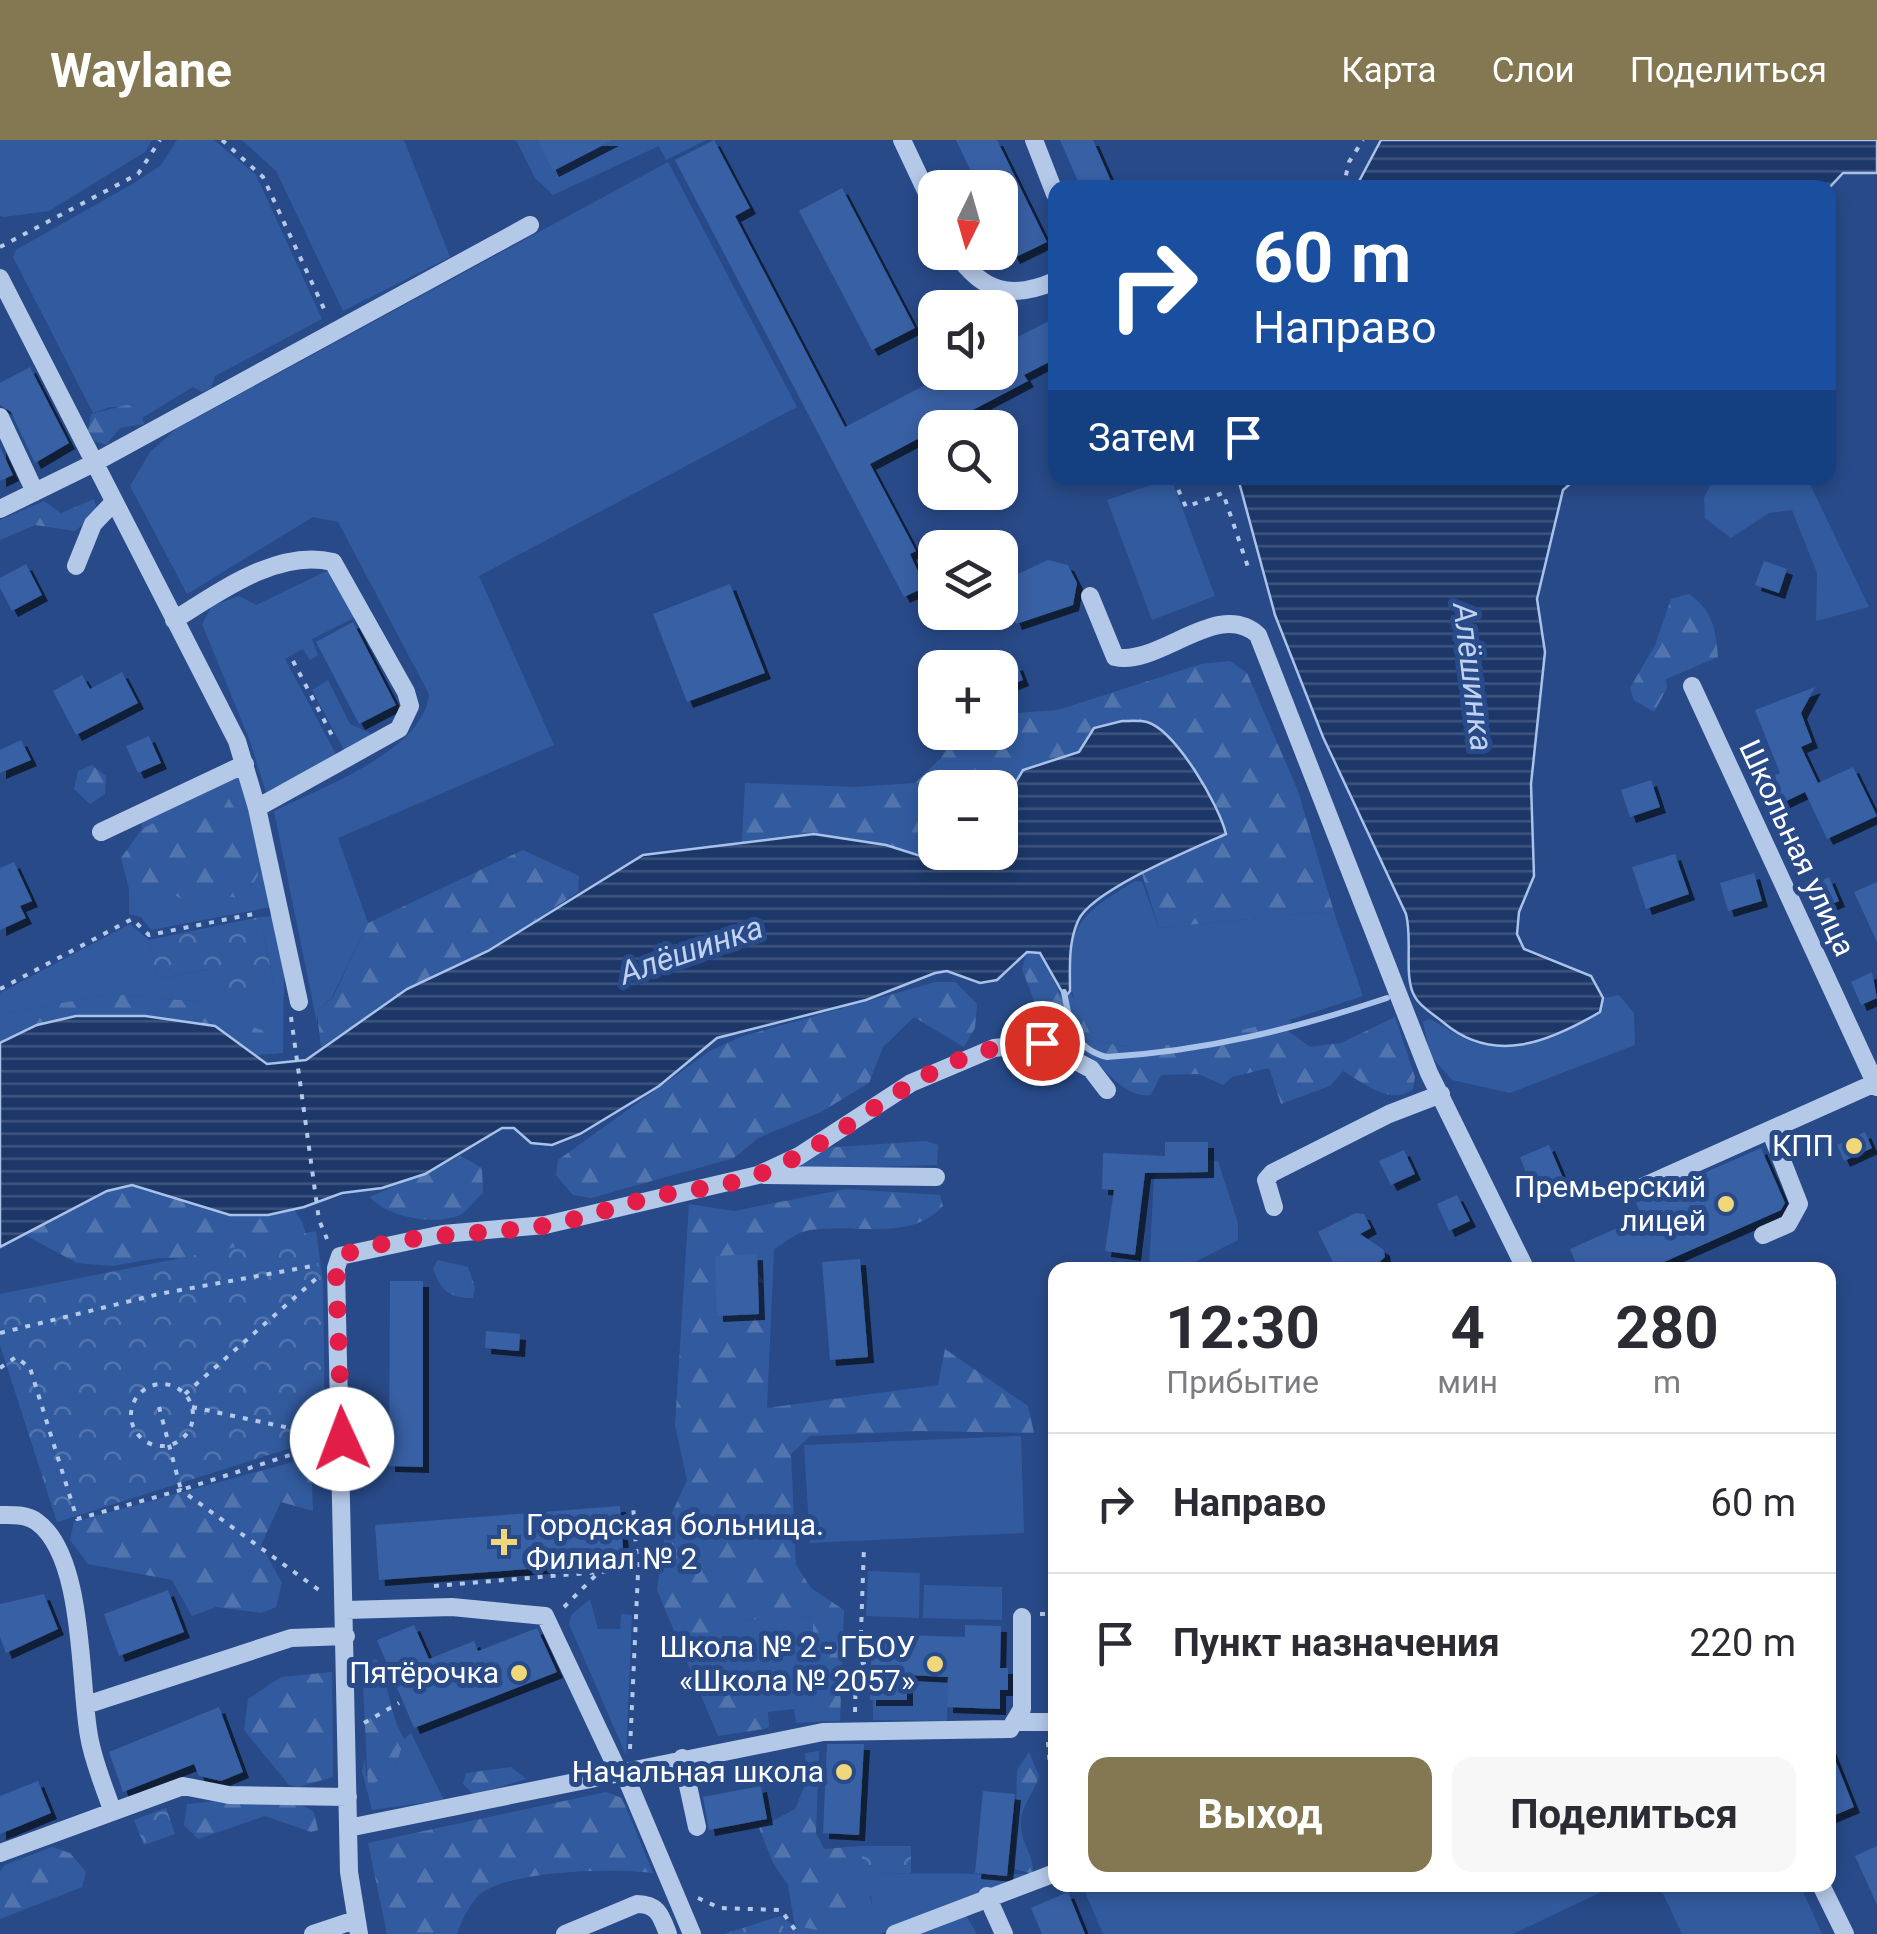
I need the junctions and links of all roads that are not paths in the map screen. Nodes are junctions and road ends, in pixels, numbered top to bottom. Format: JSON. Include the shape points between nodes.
{"nodes":[{"id":1,"x":902,"y":140,"type":"edge"},
{"id":2,"x":1034,"y":140,"type":"edge"},
{"id":3,"x":918,"y":174,"type":"edge"},
{"id":4,"x":1050,"y":180,"type":"edge"},
{"id":5,"x":530,"y":225,"type":"dead end"},
{"id":6,"x":968,"y":270,"type":"edge"},
{"id":7,"x":0,"y":278,"type":"edge"},
{"id":8,"x":1048,"y":284,"type":"edge"},
{"id":9,"x":0,"y":417,"type":"edge"},
{"id":10,"x":92,"y":464,"type":"junction"},
{"id":11,"x":35,"y":492,"type":"junction"},
{"id":12,"x":113,"y":503,"type":"junction"},
{"id":13,"x":0,"y":509,"type":"edge"},
{"id":14,"x":76,"y":566,"type":"dead end"},
{"id":15,"x":1090,"y":596,"type":"dead end"},
{"id":16,"x":174,"y":620,"type":"junction"},
{"id":17,"x":1692,"y":686,"type":"dead end"},
{"id":18,"x":245,"y":764,"type":"junction"},
{"id":19,"x":257,"y":808,"type":"junction"},
{"id":20,"x":101,"y":832,"type":"dead end"},
{"id":21,"x":299,"y":1002,"type":"dead end"},
{"id":22,"x":1876,"y":1085,"type":"edge"},
{"id":23,"x":1107,"y":1090,"type":"dead end"},
{"id":24,"x":1441,"y":1094,"type":"junction"},
{"id":25,"x":1770,"y":1130,"type":"junction"},
{"id":26,"x":758,"y":1175,"type":"junction"},
{"id":27,"x":936,"y":1177,"type":"dead end"},
{"id":28,"x":1632,"y":1192,"type":"dead end"},
{"id":29,"x":1274,"y":1207,"type":"dead end"},
{"id":30,"x":1763,"y":1234,"type":"dead end"},
{"id":31,"x":1522,"y":1262,"type":"edge"},
{"id":32,"x":0,"y":1516,"type":"edge"},
{"id":33,"x":346,"y":1610,"type":"junction"},
{"id":34,"x":1022,"y":1618,"type":"dead end"},
{"id":35,"x":346,"y":1636,"type":"junction"},
{"id":36,"x":86,"y":1706,"type":"junction"},
{"id":37,"x":1016,"y":1722,"type":"junction"},
{"id":38,"x":1048,"y":1722,"type":"edge"},
{"id":39,"x":682,"y":1758,"type":"junction"},
{"id":40,"x":624,"y":1770,"type":"junction"},
{"id":41,"x":348,"y":1797,"type":"junction"},
{"id":42,"x":112,"y":1810,"type":"junction"},
{"id":43,"x":697,"y":1826,"type":"dead end"},
{"id":44,"x":348,"y":1828,"type":"junction"},
{"id":45,"x":0,"y":1853,"type":"edge"},
{"id":46,"x":1048,"y":1876,"type":"edge"},
{"id":47,"x":1824,"y":1892,"type":"edge"},
{"id":48,"x":987,"y":1896,"type":"junction"},
{"id":49,"x":357,"y":1927,"type":"edge"},
{"id":50,"x":313,"y":1934,"type":"edge"},
{"id":51,"x":565,"y":1934,"type":"edge"},
{"id":52,"x":668,"y":1934,"type":"edge"},
{"id":53,"x":692,"y":1934,"type":"edge"},
{"id":54,"x":895,"y":1934,"type":"edge"},
{"id":55,"x":1004,"y":1934,"type":"edge"},
{"id":56,"x":1844,"y":1934,"type":"edge"}],
"edges":[{"from":1,"to":3,"type":"street"},
{"from":2,"to":4,"type":"street"},
{"from":5,"to":10,"type":"street"},
{"from":6,"to":8,"type":"street","via":[[999,293]]},
{"from":7,"to":10,"type":"street"},
{"from":9,"to":11,"type":"street"},
{"from":10,"to":11,"type":"street"},
{"from":10,"to":12,"type":"street"},
{"from":11,"to":13,"type":"street"},
{"from":12,"to":14,"type":"street","via":[[93,524]]},
{"from":12,"to":16,"type":"street"},
{"from":15,"to":24,"type":"street","via":[[1110,648],[1123,658],[1210,628],[1240,626],[1258,636]]},
{"from":16,"to":18,"type":"street","via":[[226,714]]},
{"from":16,"to":19,"type":"street","via":[[253,574],[333,562],[410,706],[399,729]]},
{"from":17,"to":22,"type":"street","name":"Школьная улица"},
{"from":18,"to":19,"type":"street"},
{"from":18,"to":20,"type":"street"},
{"from":19,"to":21,"type":"street"},
{"from":22,"to":25,"type":"street"},
{"from":23,"to":26,"type":"street","via":[[1091,1069],[1042,1043],[994,1048],[911,1082],[799,1156]]},
{"from":24,"to":29,"type":"street","via":[[1272,1173],[1266,1180]]},
{"from":24,"to":31,"type":"street"},
{"from":25,"to":28,"type":"street"},
{"from":25,"to":30,"type":"street","via":[[1799,1204],[1788,1224]]},
{"from":26,"to":27,"type":"street"},
{"from":26,"to":33,"type":"street","via":[[545,1225],[443,1234],[348,1253],[337,1262]]},
{"from":32,"to":36,"type":"street","via":[[36,1520],[52,1537],[71,1592]]},
{"from":33,"to":35,"type":"street"},
{"from":33,"to":40,"type":"street","via":[[500,1609],[550,1621]]},
{"from":34,"to":37,"type":"street","via":[[1022,1709]]},
{"from":35,"to":36,"type":"street","via":[[290,1638]]},
{"from":35,"to":41,"type":"street"},
{"from":36,"to":42,"type":"street"},
{"from":37,"to":38,"type":"street"},
{"from":37,"to":39,"type":"street","via":[[996,1732],[823,1732]]},
{"from":39,"to":40,"type":"street"},
{"from":39,"to":43,"type":"street"},
{"from":40,"to":44,"type":"street"},
{"from":40,"to":53,"type":"street"},
{"from":41,"to":42,"type":"street","via":[[229,1795],[183,1786]]},
{"from":41,"to":44,"type":"street"},
{"from":42,"to":45,"type":"street"},
{"from":44,"to":49,"type":"street"},
{"from":46,"to":48,"type":"street"},
{"from":47,"to":56,"type":"street"},
{"from":48,"to":54,"type":"street"},
{"from":48,"to":55,"type":"street"},
{"from":49,"to":50,"type":"street"},
{"from":51,"to":52,"type":"street","via":[[637,1904],[658,1910]]}]}
